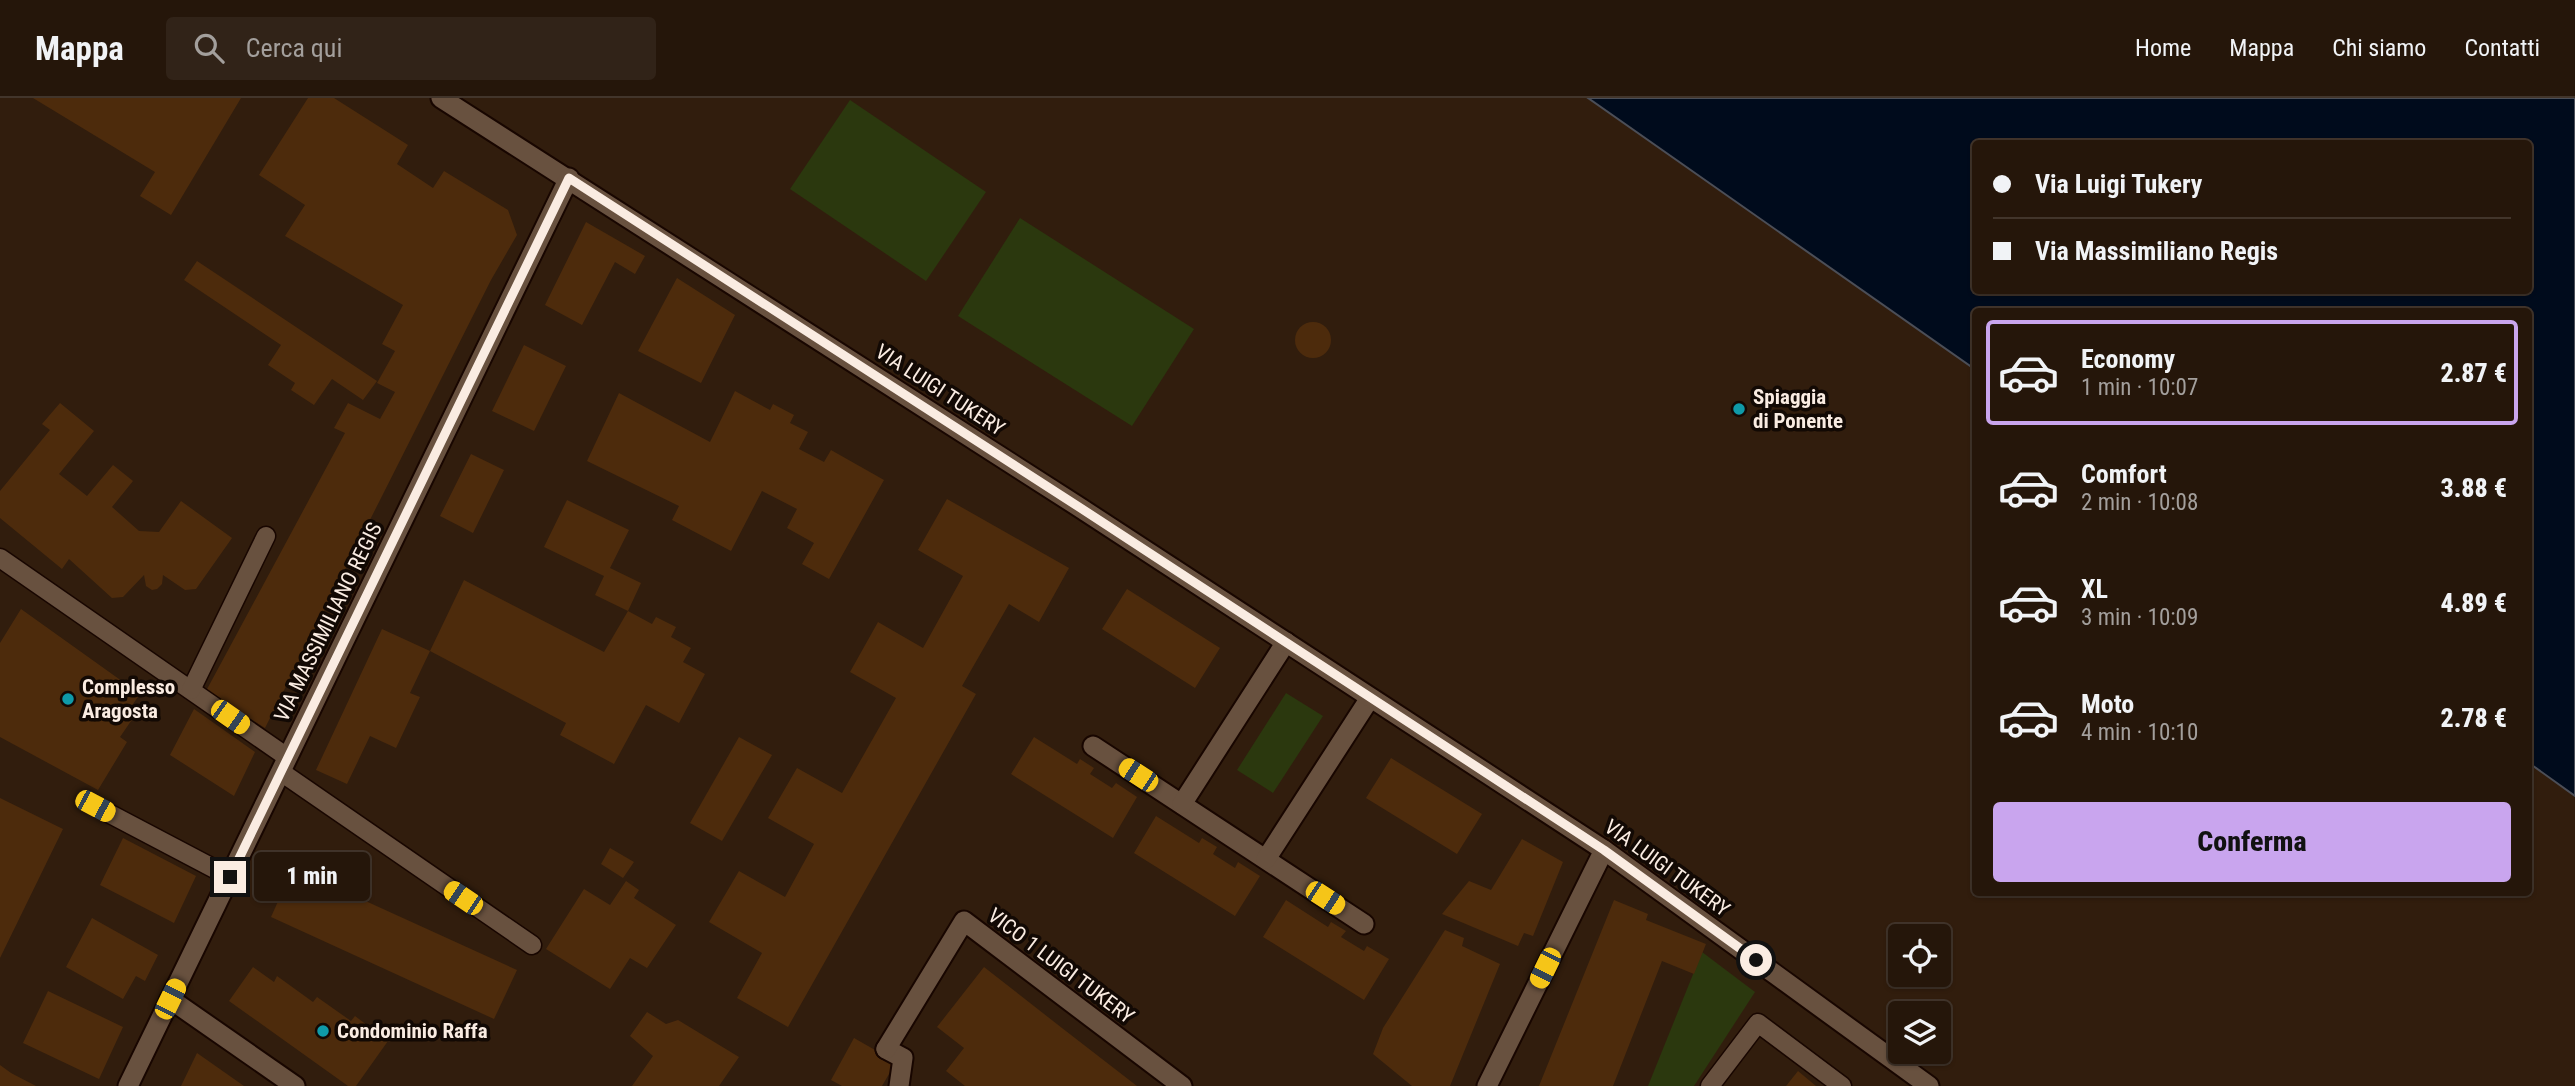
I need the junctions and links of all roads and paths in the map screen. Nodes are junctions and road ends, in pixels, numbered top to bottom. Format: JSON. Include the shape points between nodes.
{"nodes":[{"id":1,"x":441,"y":98,"type":"edge"},
{"id":2,"x":569,"y":178,"type":"junction"},
{"id":3,"x":266,"y":536,"type":"dead end"},
{"id":4,"x":0,"y":558,"type":"edge"},
{"id":5,"x":1286,"y":642,"type":"junction"},
{"id":6,"x":191,"y":690,"type":"junction"},
{"id":7,"x":1370,"y":698,"type":"junction"},
{"id":8,"x":1093,"y":746,"type":"dead end"},
{"id":9,"x":284,"y":765,"type":"junction"},
{"id":10,"x":1182,"y":804,"type":"junction"},
{"id":11,"x":95,"y":806,"type":"dead end"},
{"id":12,"x":1604,"y":850,"type":"junction"},
{"id":13,"x":1266,"y":859,"type":"junction"},
{"id":14,"x":230,"y":877,"type":"junction"},
{"id":15,"x":1364,"y":924,"type":"dead end"},
{"id":16,"x":532,"y":945,"type":"dead end"},
{"id":17,"x":170,"y":999,"type":"junction"},
{"id":18,"x":128,"y":1086,"type":"edge"},
{"id":19,"x":295,"y":1086,"type":"edge"},
{"id":20,"x":899,"y":1086,"type":"edge"},
{"id":21,"x":1182,"y":1086,"type":"edge"},
{"id":22,"x":1486,"y":1086,"type":"edge"},
{"id":23,"x":1710,"y":1086,"type":"edge"},
{"id":24,"x":1842,"y":1086,"type":"edge"},
{"id":25,"x":1929,"y":1086,"type":"edge"}],
"edges":[{"from":1,"to":2,"type":"street","name":"VIA LUIGI TUKERY"},
{"from":2,"to":5,"type":"street","name":"VIA LUIGI TUKERY"},
{"from":2,"to":9,"type":"street","name":"VIA MASSIMILIANO REGIS"},
{"from":3,"to":6,"type":"lane"},
{"from":4,"to":6,"type":"lane"},
{"from":5,"to":7,"type":"street","name":"VIA LUIGI TUKERY"},
{"from":5,"to":10,"type":"street"},
{"from":6,"to":9,"type":"lane"},
{"from":7,"to":12,"type":"street","name":"VIA LUIGI TUKERY"},
{"from":7,"to":13,"type":"street"},
{"from":8,"to":10,"type":"street"},
{"from":9,"to":14,"type":"street","name":"VIA MASSIMILIANO REGIS"},
{"from":9,"to":16,"type":"lane"},
{"from":10,"to":13,"type":"street"},
{"from":11,"to":14,"type":"lane"},
{"from":12,"to":22,"type":"street"},
{"from":12,"to":25,"type":"street","name":"VIA LUIGI TUKERY"},
{"from":13,"to":15,"type":"street"},
{"from":14,"to":17,"type":"street","name":"VIA MASSIMILIANO REGIS"},
{"from":17,"to":18,"type":"street","name":"VIA MASSIMILIANO REGIS"},
{"from":17,"to":19,"type":"street"},
{"from":20,"to":21,"type":"street","name":"VICO 1 LUIGI TUKERY","via":[[902,1058],[886,1049],[964,921]]},
{"from":23,"to":24,"type":"lane","via":[[1758,1023]]}]}
